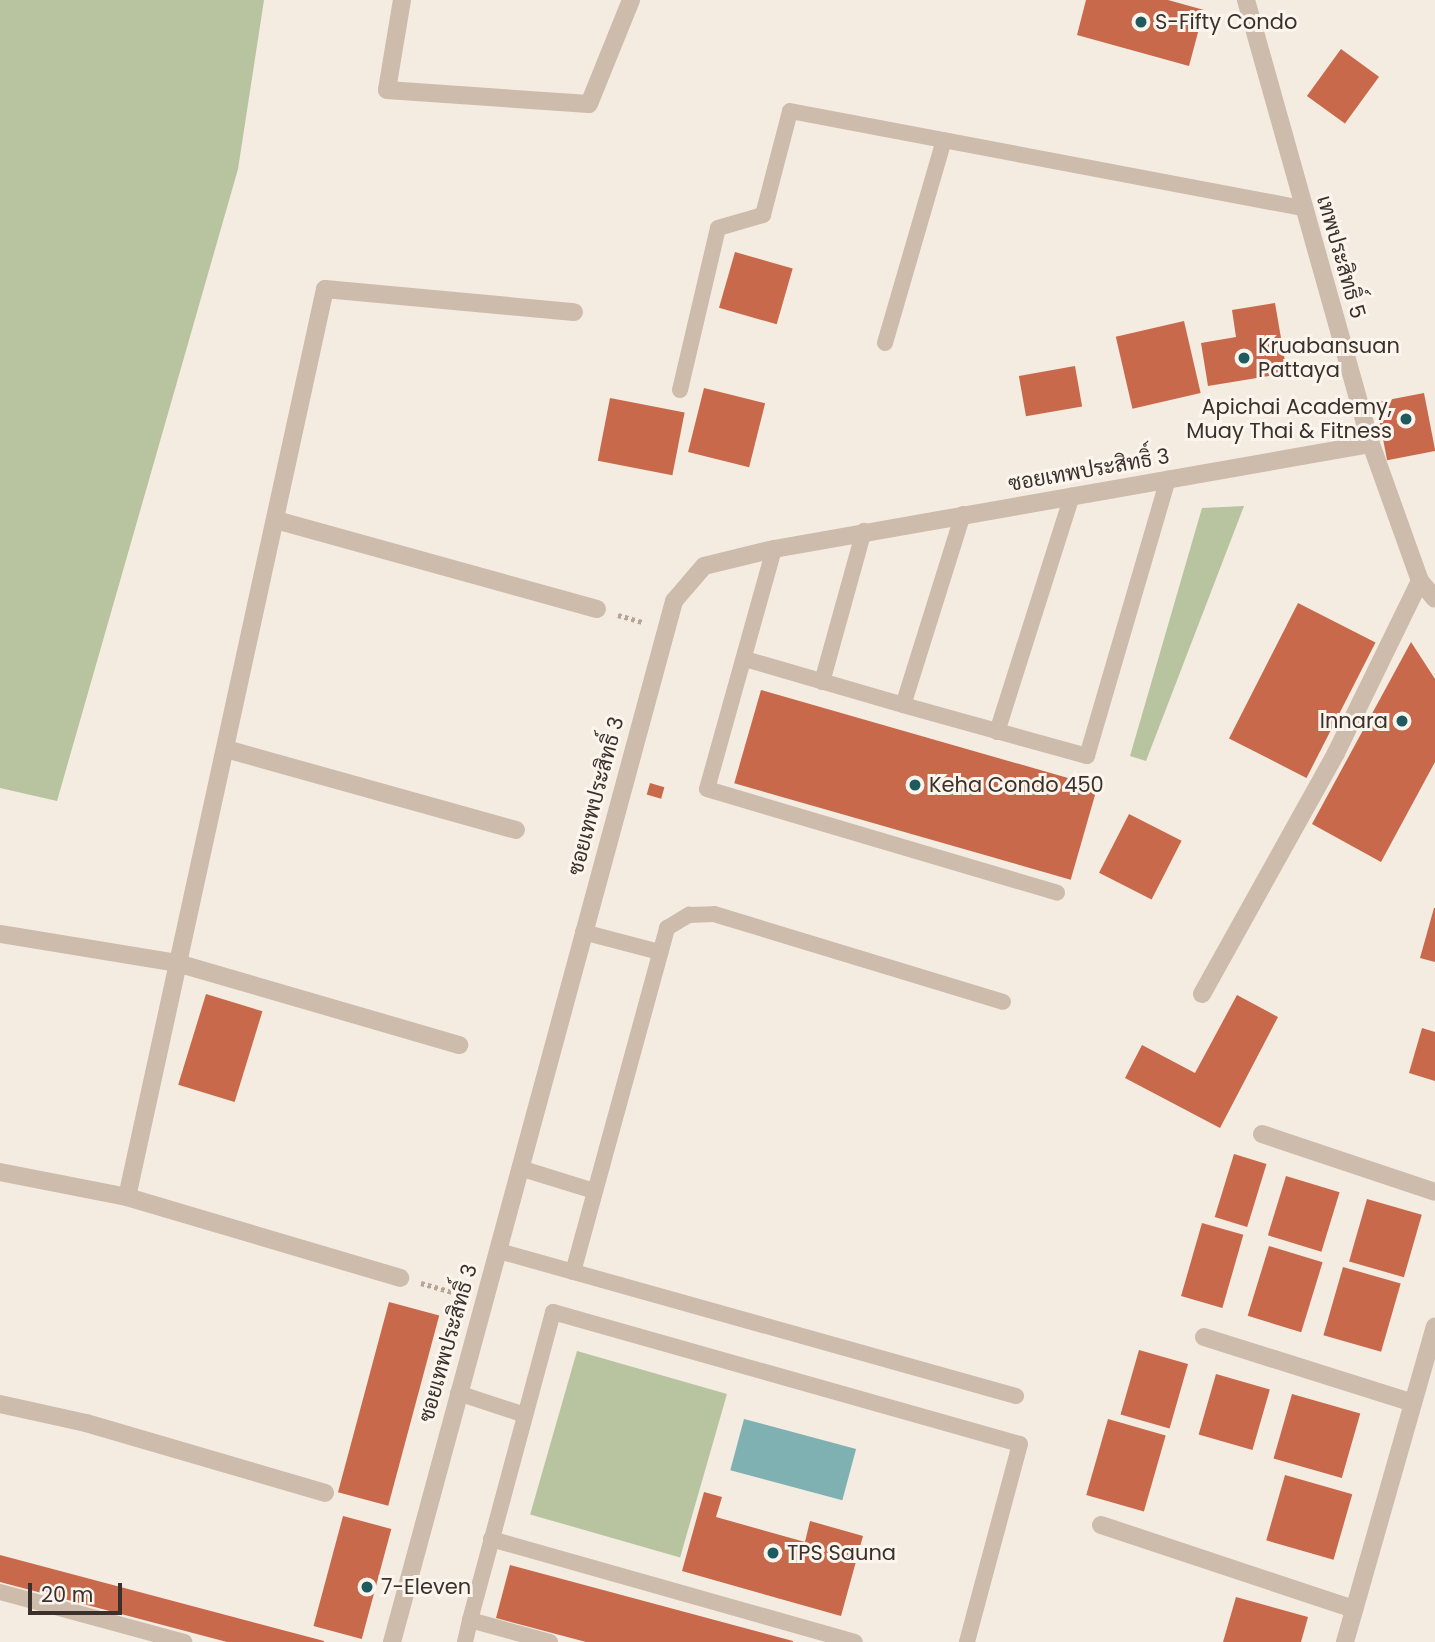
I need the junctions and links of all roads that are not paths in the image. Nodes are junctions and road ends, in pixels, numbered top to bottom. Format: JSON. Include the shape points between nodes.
{"nodes":[{"id":1,"x":401,"y":0,"type":"edge"},
{"id":2,"x":631,"y":0,"type":"edge"},
{"id":3,"x":1246,"y":0,"type":"edge"},
{"id":4,"x":944,"y":140,"type":"junction"},
{"id":5,"x":1303,"y":208,"type":"junction"},
{"id":6,"x":574,"y":312,"type":"dead end"},
{"id":7,"x":885,"y":343,"type":"dead end"},
{"id":8,"x":680,"y":390,"type":"dead end"},
{"id":9,"x":1371,"y":444,"type":"junction"},
{"id":10,"x":1168,"y":479,"type":"junction"},
{"id":11,"x":1072,"y":495,"type":"junction"},
{"id":12,"x":963,"y":514,"type":"junction"},
{"id":13,"x":276,"y":520,"type":"junction"},
{"id":14,"x":864,"y":531,"type":"junction"},
{"id":15,"x":774,"y":549,"type":"junction"},
{"id":16,"x":1420,"y":581,"type":"junction"},
{"id":17,"x":1435,"y":599,"type":"edge"},
{"id":18,"x":597,"y":609,"type":"road end"},
{"id":19,"x":745,"y":659,"type":"junction"},
{"id":20,"x":822,"y":682,"type":"junction"},
{"id":21,"x":903,"y":705,"type":"junction"},
{"id":22,"x":998,"y":732,"type":"junction"},
{"id":23,"x":226,"y":748,"type":"junction"},
{"id":24,"x":516,"y":830,"type":"dead end"},
{"id":25,"x":1057,"y":893,"type":"dead end"},
{"id":26,"x":583,"y":932,"type":"junction"},
{"id":27,"x":0,"y":934,"type":"edge"},
{"id":28,"x":660,"y":953,"type":"junction"},
{"id":29,"x":177,"y":963,"type":"junction"},
{"id":30,"x":1202,"y":994,"type":"dead end"},
{"id":31,"x":1003,"y":1002,"type":"dead end"},
{"id":32,"x":459,"y":1045,"type":"dead end"},
{"id":33,"x":1262,"y":1134,"type":"dead end"},
{"id":34,"x":523,"y":1169,"type":"junction"},
{"id":35,"x":0,"y":1172,"type":"edge"},
{"id":36,"x":594,"y":1191,"type":"junction"},
{"id":37,"x":1435,"y":1192,"type":"edge"},
{"id":38,"x":127,"y":1197,"type":"junction"},
{"id":39,"x":499,"y":1251,"type":"junction"},
{"id":40,"x":573,"y":1272,"type":"junction"},
{"id":41,"x":400,"y":1278,"type":"road end"},
{"id":42,"x":1435,"y":1327,"type":"edge"},
{"id":43,"x":1204,"y":1337,"type":"dead end"},
{"id":44,"x":457,"y":1393,"type":"junction"},
{"id":45,"x":1016,"y":1396,"type":"dead end"},
{"id":46,"x":0,"y":1404,"type":"edge"},
{"id":47,"x":1413,"y":1404,"type":"junction"},
{"id":48,"x":522,"y":1414,"type":"junction"},
{"id":49,"x":324,"y":1493,"type":"dead end"},
{"id":50,"x":1101,"y":1525,"type":"dead end"},
{"id":51,"x":491,"y":1539,"type":"junction"},
{"id":52,"x":0,"y":1592,"type":"edge"},
{"id":53,"x":1354,"y":1609,"type":"junction"},
{"id":54,"x":470,"y":1620,"type":"junction"},
{"id":55,"x":184,"y":1642,"type":"edge"},
{"id":56,"x":391,"y":1642,"type":"edge"},
{"id":57,"x":465,"y":1642,"type":"edge"},
{"id":58,"x":550,"y":1642,"type":"edge"},
{"id":59,"x":855,"y":1642,"type":"edge"},
{"id":60,"x":967,"y":1642,"type":"edge"},
{"id":61,"x":1345,"y":1642,"type":"edge"}],
"edges":[{"from":1,"to":2,"type":"street","via":[[387,90],[589,104]]},
{"from":3,"to":5,"type":"street","name":"เทพประสิทธิ์ 5"},
{"from":4,"to":5,"type":"lane"},
{"from":4,"to":7,"type":"lane"},
{"from":4,"to":8,"type":"lane","via":[[790,111],[763,215],[718,228]]},
{"from":5,"to":9,"type":"street","name":"เทพประสิทธิ์ 5"},
{"from":6,"to":13,"type":"street","via":[[325,289]]},
{"from":9,"to":10,"type":"street","name":"ซอยเทพประสิทธิ์ 3"},
{"from":9,"to":16,"type":"street","name":"เทพประสิทธิ์ 5"},
{"from":10,"to":11,"type":"street","name":"ซอยเทพประสิทธิ์ 3"},
{"from":10,"to":22,"type":"lane","via":[[1087,756]]},
{"from":11,"to":12,"type":"street","name":"ซอยเทพประสิทธิ์ 3"},
{"from":11,"to":22,"type":"lane"},
{"from":12,"to":14,"type":"street","name":"ซอยเทพประสิทธิ์ 3"},
{"from":12,"to":21,"type":"lane"},
{"from":13,"to":18,"type":"street"},
{"from":13,"to":23,"type":"street"},
{"from":14,"to":15,"type":"street","name":"ซอยเทพประสิทธิ์ 3"},
{"from":14,"to":20,"type":"lane"},
{"from":15,"to":19,"type":"lane"},
{"from":15,"to":26,"type":"street","name":"ซอยเทพประสิทธิ์ 3","via":[[704,566],[674,601]]},
{"from":16,"to":17,"type":"street","name":"เทพประสิทธิ์ 5"},
{"from":16,"to":30,"type":"street","via":[[1336,753]]},
{"from":19,"to":20,"type":"lane"},
{"from":19,"to":25,"type":"lane","via":[[707,789]]},
{"from":20,"to":21,"type":"lane"},
{"from":21,"to":22,"type":"lane"},
{"from":23,"to":24,"type":"street"},
{"from":23,"to":29,"type":"street"},
{"from":26,"to":28,"type":"lane"},
{"from":26,"to":34,"type":"street","name":"ซอยเทพประสิทธิ์ 3"},
{"from":27,"to":29,"type":"street"},
{"from":28,"to":31,"type":"lane","via":[[667,928],[689,915],[714,914]]},
{"from":28,"to":36,"type":"lane"},
{"from":29,"to":32,"type":"street"},
{"from":29,"to":38,"type":"street"},
{"from":33,"to":37,"type":"street"},
{"from":34,"to":36,"type":"lane"},
{"from":34,"to":39,"type":"street","name":"ซอยเทพประสิทธิ์ 3"},
{"from":35,"to":38,"type":"street"},
{"from":36,"to":40,"type":"lane"},
{"from":38,"to":41,"type":"street"},
{"from":39,"to":40,"type":"lane"},
{"from":39,"to":44,"type":"street","name":"ซอยเทพประสิทธิ์ 3"},
{"from":40,"to":45,"type":"lane"},
{"from":42,"to":47,"type":"street"},
{"from":43,"to":47,"type":"street"},
{"from":44,"to":48,"type":"lane"},
{"from":44,"to":56,"type":"street","name":"ซอยเทพประสิทธิ์ 3"},
{"from":46,"to":49,"type":"street","via":[[86,1423]]},
{"from":47,"to":53,"type":"street"},
{"from":48,"to":51,"type":"lane"},
{"from":48,"to":60,"type":"lane","via":[[552,1312],[1020,1444]]},
{"from":50,"to":53,"type":"street"},
{"from":51,"to":54,"type":"lane"},
{"from":51,"to":59,"type":"lane"},
{"from":52,"to":55,"type":"lane"},
{"from":53,"to":61,"type":"street"},
{"from":54,"to":57,"type":"lane"},
{"from":54,"to":58,"type":"lane"}]}
